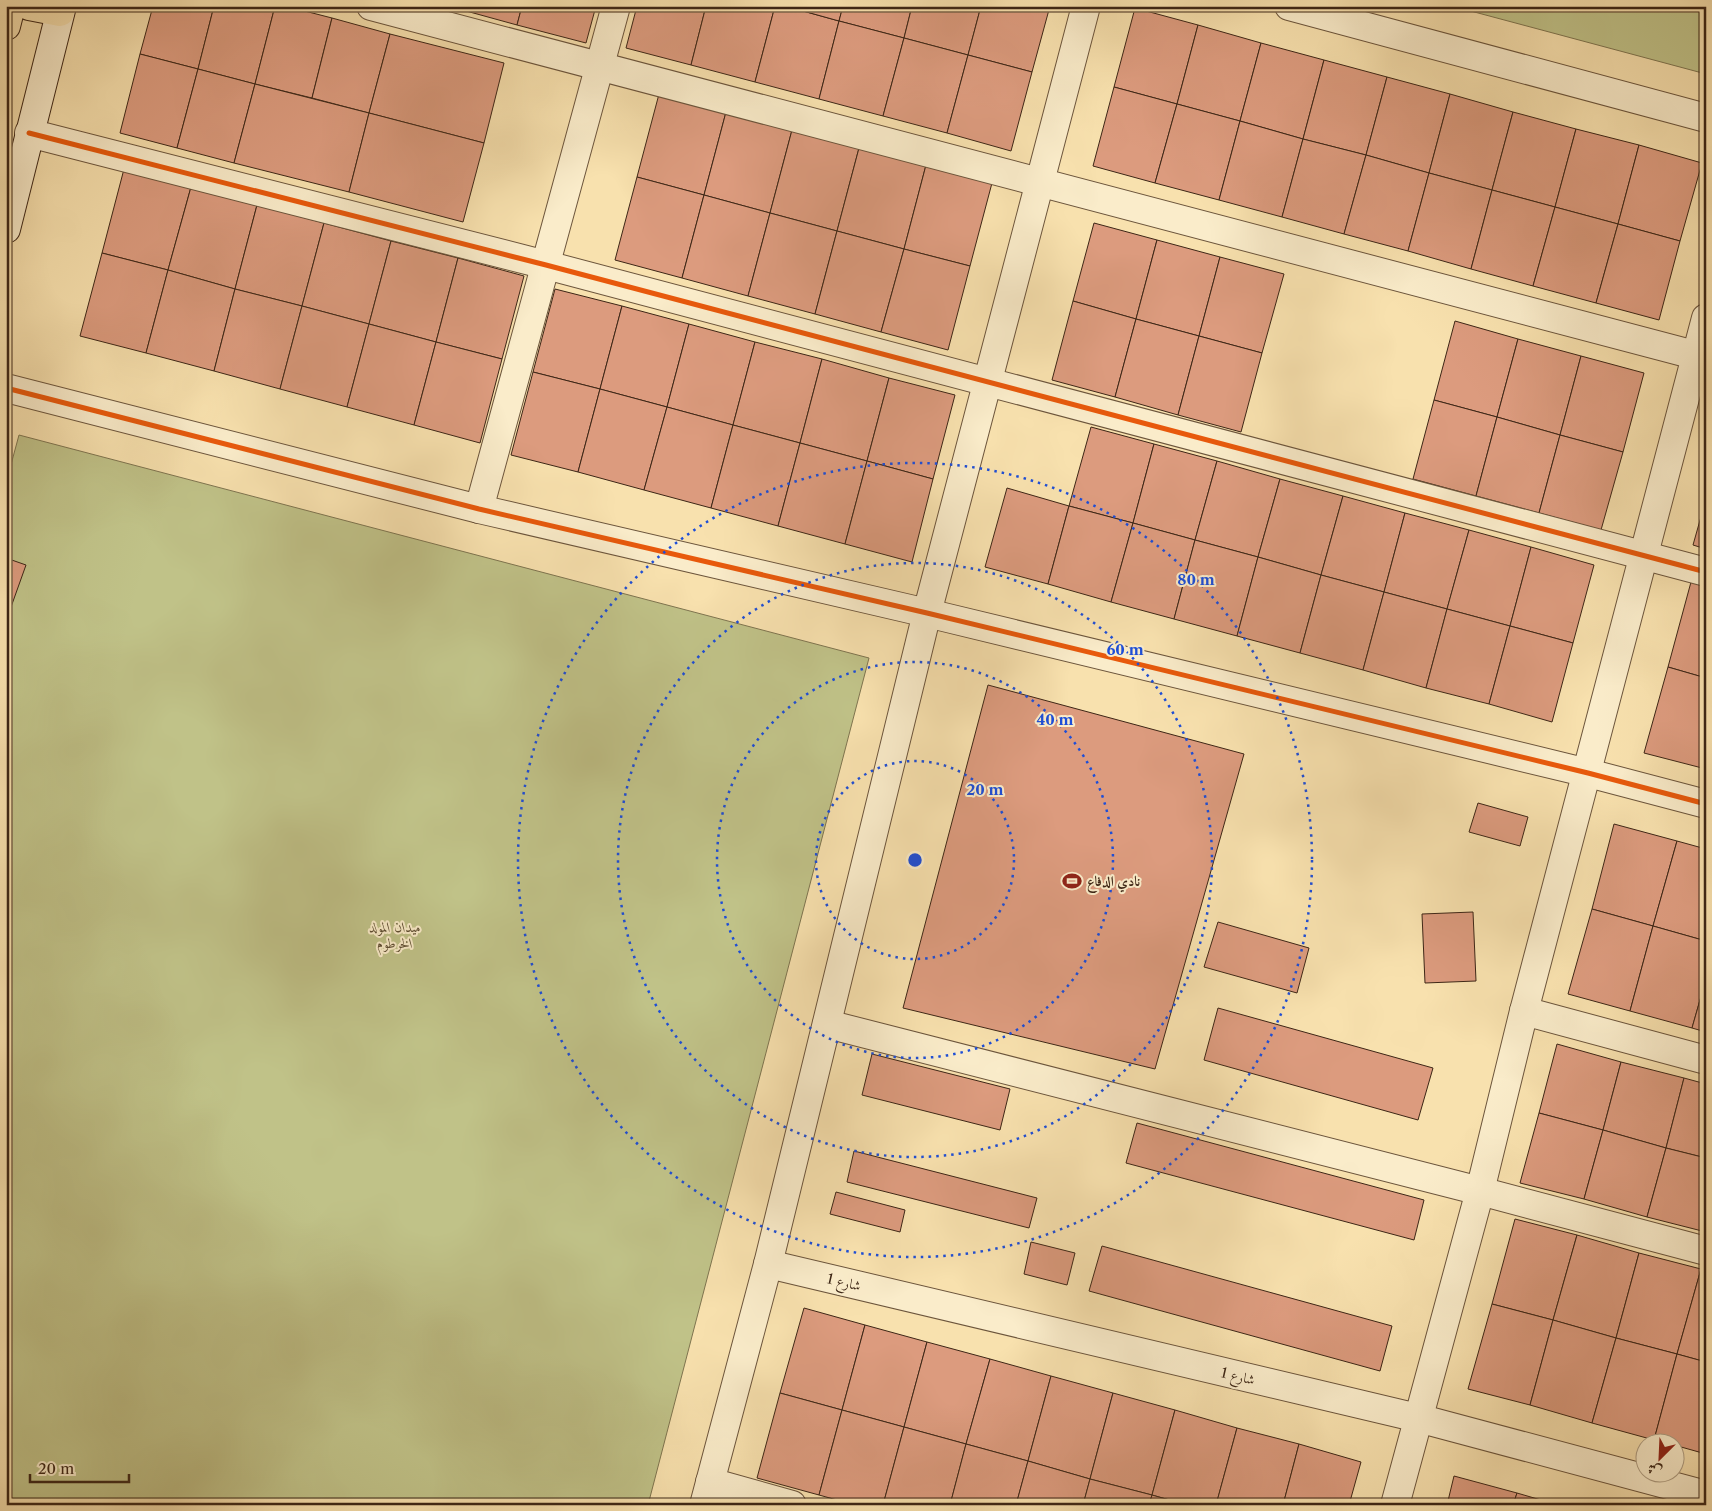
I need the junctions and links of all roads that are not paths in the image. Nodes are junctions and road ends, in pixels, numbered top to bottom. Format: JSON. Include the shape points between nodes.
{"nodes":[{"id":1,"x":11,"y":6,"type":"edge"},
{"id":2,"x":29,"y":6,"type":"edge"},
{"id":3,"x":371,"y":6,"type":"edge"},
{"id":4,"x":616,"y":6,"type":"edge"},
{"id":5,"x":1086,"y":6,"type":"edge"},
{"id":6,"x":1290,"y":6,"type":"edge"},
{"id":7,"x":61,"y":9,"type":"edge"},
{"id":8,"x":6,"y":26,"type":"edge"},
{"id":9,"x":600,"y":68,"type":"junction"},
{"id":10,"x":1706,"y":118,"type":"edge"},
{"id":11,"x":30,"y":133,"type":"junction"},
{"id":12,"x":1040,"y":183,"type":"junction"},
{"id":13,"x":6,"y":229,"type":"edge"},
{"id":14,"x":546,"y":265,"type":"junction"},
{"id":15,"x":1706,"y":318,"type":"edge"},
{"id":16,"x":1701,"y":357,"type":"edge"},
{"id":17,"x":987,"y":381,"type":"junction"},
{"id":18,"x":6,"y":388,"type":"edge"},
{"id":19,"x":479,"y":509,"type":"junction"},
{"id":20,"x":1644,"y":555,"type":"junction"},
{"id":21,"x":1706,"y":572,"type":"edge"},
{"id":22,"x":927,"y":613,"type":"junction"},
{"id":23,"x":1588,"y":773,"type":"junction"},
{"id":24,"x":1706,"y":804,"type":"edge"},
{"id":25,"x":1524,"y":1011,"type":"junction"},
{"id":26,"x":827,"y":1024,"type":"junction"},
{"id":27,"x":1706,"y":1060,"type":"edge"},
{"id":28,"x":1480,"y":1191,"type":"junction"},
{"id":29,"x":1706,"y":1251,"type":"edge"},
{"id":30,"x":768,"y":1264,"type":"junction"},
{"id":31,"x":1418,"y":1418,"type":"junction"},
{"id":32,"x":707,"y":1493,"type":"edge"},
{"id":33,"x":1706,"y":1495,"type":"edge"},
{"id":34,"x":792,"y":1505,"type":"edge"},
{"id":35,"x":1395,"y":1505,"type":"edge"}],
"edges":[{"from":1,"to":8,"type":"main road"},
{"from":2,"to":7,"type":"main road"},
{"from":3,"to":9,"type":"street"},
{"from":4,"to":9,"type":"street"},
{"from":5,"to":12,"type":"street"},
{"from":6,"to":10,"type":"street"},
{"from":7,"to":11,"type":"street"},
{"from":9,"to":12,"type":"street"},
{"from":9,"to":14,"type":"street"},
{"from":11,"to":13,"type":"street"},
{"from":11,"to":14,"type":"street"},
{"from":12,"to":16,"type":"street"},
{"from":12,"to":17,"type":"street"},
{"from":14,"to":17,"type":"street"},
{"from":14,"to":19,"type":"street"},
{"from":15,"to":16,"type":"street"},
{"from":16,"to":20,"type":"street"},
{"from":17,"to":20,"type":"street"},
{"from":17,"to":22,"type":"street"},
{"from":18,"to":19,"type":"street"},
{"from":19,"to":22,"type":"street"},
{"from":20,"to":21,"type":"street"},
{"from":20,"to":23,"type":"street"},
{"from":22,"to":23,"type":"street"},
{"from":22,"to":26,"type":"street"},
{"from":23,"to":24,"type":"street"},
{"from":23,"to":25,"type":"street"},
{"from":25,"to":27,"type":"street"},
{"from":25,"to":28,"type":"street"},
{"from":26,"to":28,"type":"street"},
{"from":26,"to":30,"type":"street"},
{"from":28,"to":29,"type":"street"},
{"from":28,"to":31,"type":"street"},
{"from":30,"to":31,"type":"street","name":"شارع 1"},
{"from":30,"to":32,"type":"street"},
{"from":31,"to":33,"type":"street","name":"شارع 1"},
{"from":31,"to":35,"type":"street"},
{"from":32,"to":34,"type":"street"}]}
